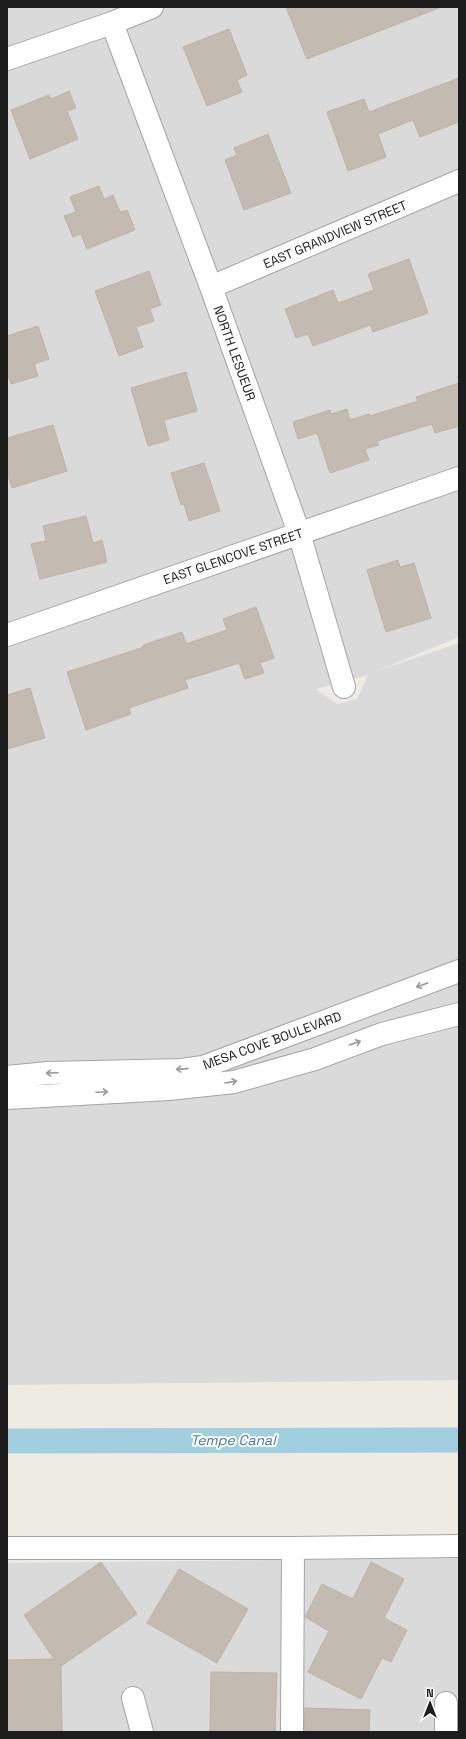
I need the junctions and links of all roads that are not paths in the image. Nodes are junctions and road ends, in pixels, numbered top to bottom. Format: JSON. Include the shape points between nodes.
{"nodes":[{"id":1,"x":152,"y":7,"type":"edge"},
{"id":2,"x":112,"y":23,"type":"junction"},
{"id":3,"x":7,"y":59,"type":"edge"},
{"id":4,"x":459,"y":181,"type":"edge"},
{"id":5,"x":211,"y":286,"type":"junction"},
{"id":6,"x":459,"y":478,"type":"edge"},
{"id":7,"x":299,"y":533,"type":"junction"},
{"id":8,"x":7,"y":634,"type":"edge"},
{"id":9,"x":344,"y":686,"type":"dead end"},
{"id":10,"x":459,"y":971,"type":"edge"},
{"id":11,"x":459,"y":1014,"type":"edge"},
{"id":12,"x":7,"y":1077,"type":"edge"},
{"id":13,"x":7,"y":1098,"type":"edge"},
{"id":14,"x":459,"y":1546,"type":"edge"},
{"id":15,"x":7,"y":1548,"type":"edge"},
{"id":16,"x":293,"y":1548,"type":"junction"},
{"id":17,"x":133,"y":1698,"type":"dead end"},
{"id":18,"x":446,"y":1703,"type":"dead end"},
{"id":19,"x":142,"y":1732,"type":"edge"},
{"id":20,"x":292,"y":1732,"type":"edge"},
{"id":21,"x":446,"y":1732,"type":"edge"}],
"edges":[{"from":1,"to":2,"type":"street"},
{"from":2,"to":3,"type":"street"},
{"from":2,"to":5,"type":"street","name":"NORTH LESUEUR"},
{"from":4,"to":5,"type":"street","name":"EAST GRANDVIEW STREET"},
{"from":5,"to":7,"type":"street","name":"NORTH LESUEUR"},
{"from":6,"to":7,"type":"street","name":"EAST GLENCOVE STREET"},
{"from":7,"to":8,"type":"street","name":"EAST GLENCOVE STREET"},
{"from":7,"to":9,"type":"street","name":"NORTH LESUEUR"},
{"from":10,"to":12,"type":"street","name":"MESA COVE BOULEVARD","one_way":true,"via":[[203,1067]]},
{"from":13,"to":11,"type":"street","name":"MESA COVE BOULEVARD","one_way":true,"via":[[169,1089],[234,1082],[315,1059],[382,1034]]},
{"from":14,"to":16,"type":"street"},
{"from":15,"to":16,"type":"street"},
{"from":16,"to":20,"type":"street"},
{"from":17,"to":19,"type":"street"},
{"from":18,"to":21,"type":"street"}]}
